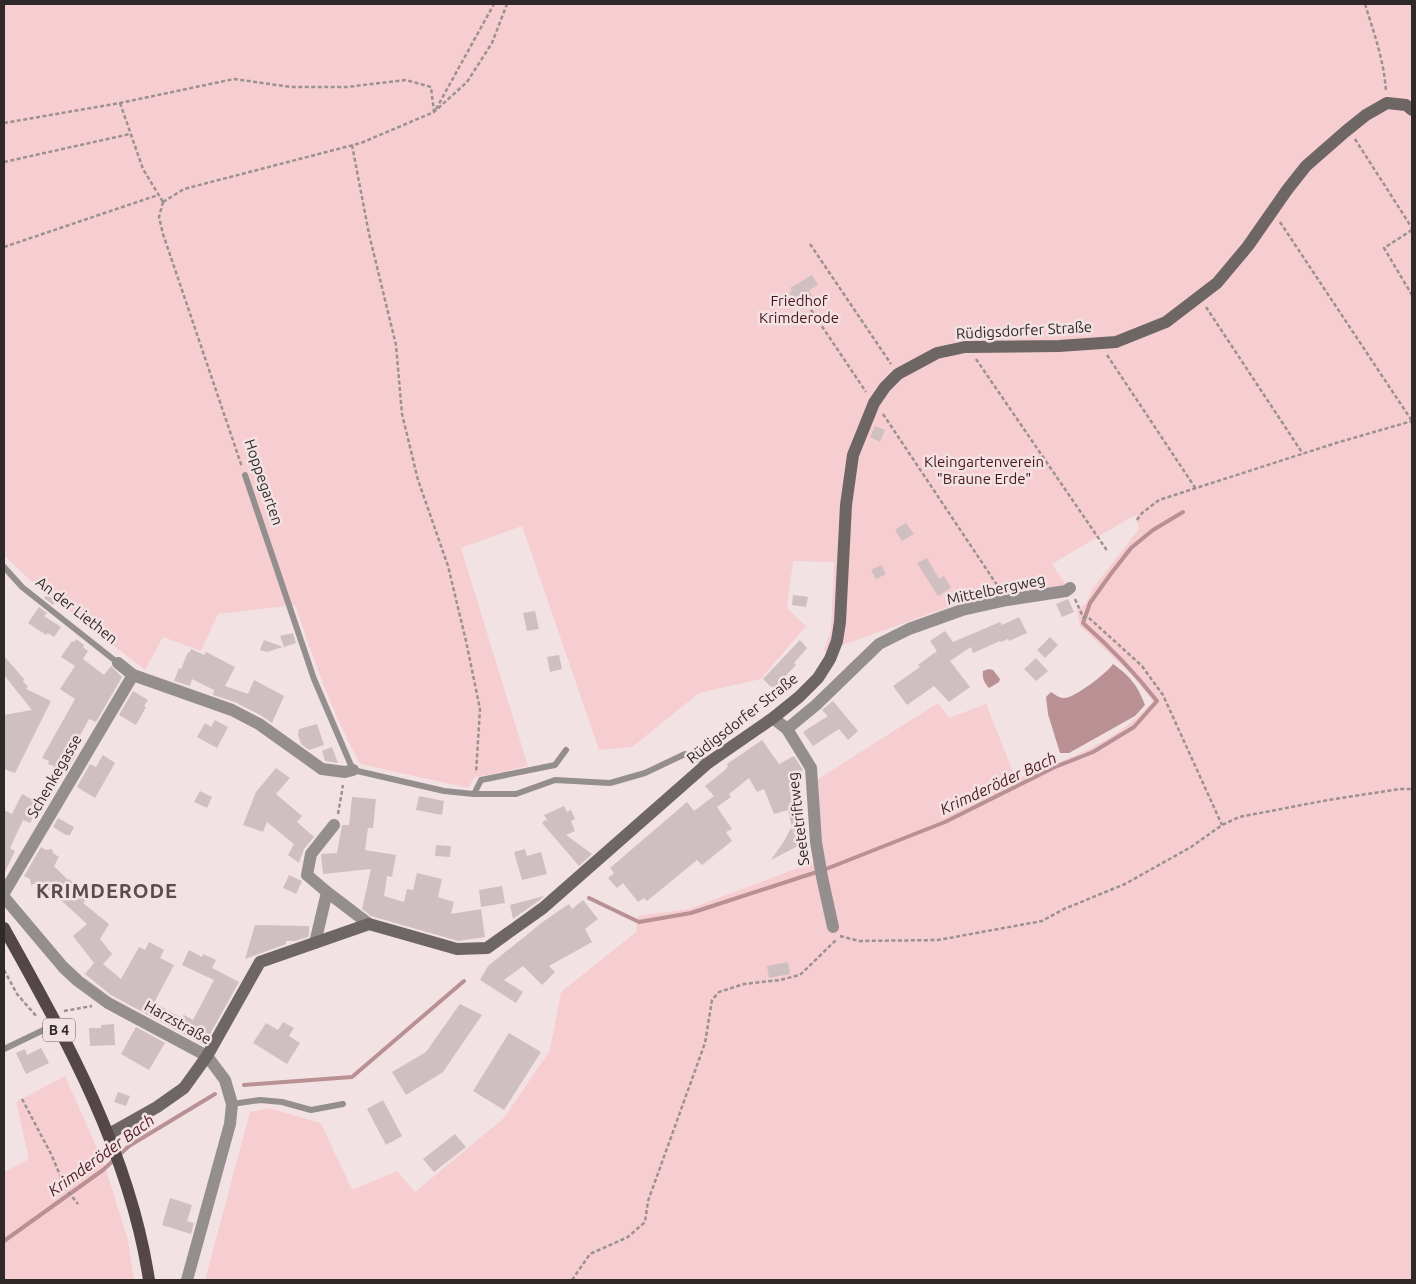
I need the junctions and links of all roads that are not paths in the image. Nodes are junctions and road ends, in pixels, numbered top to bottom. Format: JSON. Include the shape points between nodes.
{"nodes":[{"id":1,"x":1412,"y":110,"type":"edge"},
{"id":2,"x":245,"y":475,"type":"road end"},
{"id":3,"x":4,"y":567,"type":"edge"},
{"id":4,"x":1070,"y":588,"type":"road end"},
{"id":5,"x":118,"y":663,"type":"joint"},
{"id":6,"x":133,"y":675,"type":"junction"},
{"id":7,"x":773,"y":718,"type":"junction"},
{"id":8,"x":787,"y":729,"type":"junction"},
{"id":9,"x":566,"y":750,"type":"dead end"},
{"id":10,"x":708,"y":763,"type":"junction"},
{"id":11,"x":349,"y":771,"type":"junction"},
{"id":12,"x":474,"y":794,"type":"junction"},
{"id":13,"x":334,"y":825,"type":"road end"},
{"id":14,"x":327,"y":892,"type":"junction"},
{"id":15,"x":4,"y":895,"type":"edge"},
{"id":16,"x":369,"y":924,"type":"junction"},
{"id":17,"x":4,"y":928,"type":"edge"},
{"id":18,"x":836,"y":931,"type":"road end"},
{"id":19,"x":315,"y":943,"type":"junction"},
{"id":20,"x":56,"y":1024,"type":"junction"},
{"id":21,"x":4,"y":1049,"type":"edge"},
{"id":22,"x":207,"y":1056,"type":"junction"},
{"id":23,"x":232,"y":1104,"type":"junction"},
{"id":24,"x":342,"y":1104,"type":"dead end"},
{"id":25,"x":109,"y":1134,"type":"junction"},
{"id":26,"x":149,"y":1280,"type":"edge"},
{"id":27,"x":187,"y":1280,"type":"edge"}],
"edges":[{"from":1,"to":7,"type":"street","name":"Rüdigsdorfer Straße","via":[[1406,105],[1387,103],[1346,131],[1306,166],[1217,283],[1166,322],[1116,342],[965,347],[937,353],[898,374],[874,403],[853,455],[846,505],[837,642],[818,678]]},
{"from":2,"to":11,"type":"lane","name":"Hoppegarten","via":[[314,679]]},
{"from":3,"to":5,"type":"lane","name":"An der Liethen","via":[[22,587]]},
{"from":4,"to":8,"type":"street","name":"Mittelbergweg","via":[[962,610],[909,629],[879,644]]},
{"from":5,"to":6,"type":"street","name":"An der Liethen"},
{"from":6,"to":11,"type":"street","via":[[232,710],[260,724],[322,769]]},
{"from":6,"to":15,"type":"street","name":"Schenkegasse"},
{"from":7,"to":8,"type":"street","name":"Seetetriftweg"},
{"from":7,"to":10,"type":"street","name":"Rüdigsdorfer Straße"},
{"from":8,"to":18,"type":"street","name":"Seetetriftweg","via":[[811,768],[816,842]]},
{"from":9,"to":12,"type":"lane","via":[[556,764],[481,780]]},
{"from":10,"to":12,"type":"lane","via":[[685,754],[645,773],[610,782],[555,780],[516,794]]},
{"from":10,"to":16,"type":"street","name":"Rüdigsdorfer Straße","via":[[543,908],[487,948],[456,948]]},
{"from":11,"to":12,"type":"lane"},
{"from":13,"to":14,"type":"street","via":[[311,854],[306,875]]},
{"from":14,"to":16,"type":"street"},
{"from":14,"to":19,"type":"street"},
{"from":15,"to":22,"type":"street","name":"Harzstraße","via":[[78,981],[108,1003]]},
{"from":16,"to":19,"type":"street"},
{"from":17,"to":20,"type":"main road","number":"B 4"},
{"from":19,"to":22,"type":"street","via":[[260,962]]},
{"from":20,"to":21,"type":"lane"},
{"from":20,"to":25,"type":"main road","number":"B 4"},
{"from":22,"to":23,"type":"street","name":"Harzstraße","via":[[225,1080]]},
{"from":22,"to":25,"type":"street","via":[[184,1088]]},
{"from":23,"to":24,"type":"lane","via":[[260,1100],[311,1110]]},
{"from":23,"to":27,"type":"street","name":"Harzstraße","via":[[230,1124]]},
{"from":25,"to":26,"type":"main road","number":"B 4","via":[[139,1227]]}]}
